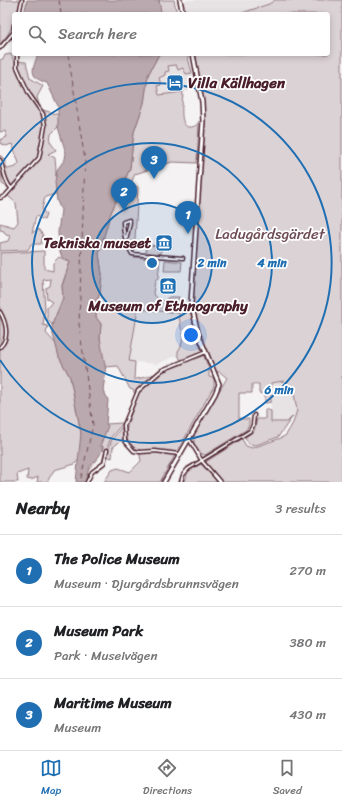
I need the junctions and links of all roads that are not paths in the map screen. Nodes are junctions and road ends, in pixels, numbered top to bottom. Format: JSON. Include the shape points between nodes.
{"nodes":[{"id":1,"x":22,"y":0,"type":"edge"},
{"id":2,"x":180,"y":0,"type":"edge"},
{"id":3,"x":19,"y":12,"type":"edge"},
{"id":4,"x":183,"y":12,"type":"edge"},
{"id":5,"x":12,"y":34,"type":"edge"},
{"id":6,"x":0,"y":48,"type":"edge"},
{"id":7,"x":17,"y":56,"type":"edge"},
{"id":8,"x":193,"y":56,"type":"edge"},
{"id":9,"x":0,"y":160,"type":"edge"},
{"id":10,"x":10,"y":188,"type":"junction"},
{"id":11,"x":0,"y":198,"type":"edge"},
{"id":12,"x":126,"y":241,"type":"junction"},
{"id":13,"x":184,"y":258,"type":"dead end"},
{"id":14,"x":0,"y":312,"type":"edge"},
{"id":15,"x":0,"y":347,"type":"edge"},
{"id":16,"x":206,"y":352,"type":"junction"},
{"id":17,"x":254,"y":415,"type":"dead end"},
{"id":18,"x":189,"y":439,"type":"junction"},
{"id":19,"x":107,"y":450,"type":"dead end"},
{"id":20,"x":179,"y":454,"type":"junction"},
{"id":21,"x":202,"y":461,"type":"junction"},
{"id":22,"x":87,"y":482,"type":"edge"},
{"id":23,"x":164,"y":482,"type":"edge"},
{"id":24,"x":181,"y":482,"type":"edge"},
{"id":25,"x":220,"y":482,"type":"edge"}],
"edges":[{"from":1,"to":3,"type":"street"},
{"from":2,"to":4,"type":"street"},
{"from":5,"to":6,"type":"street"},
{"from":7,"to":10,"type":"street","via":[[17,67],[29,94],[43,114],[45,126],[39,158]]},
{"from":8,"to":16,"type":"street","via":[[203,121],[191,302],[196,326]]},
{"from":9,"to":10,"type":"street"},
{"from":10,"to":11,"type":"street","via":[[5,196]]},
{"from":12,"to":12,"type":"street","via":[[123,228],[123,222],[126,220],[130,222]]},
{"from":12,"to":13,"type":"street","via":[[132,254]]},
{"from":14,"to":15,"type":"street","via":[[6,333]]},
{"from":16,"to":18,"type":"street","via":[[218,378],[218,386]]},
{"from":16,"to":20,"type":"street","via":[[162,370],[138,390],[124,425],[125,441],[134,451]]},
{"from":17,"to":21,"type":"street","via":[[250,431]]},
{"from":18,"to":20,"type":"street"},
{"from":18,"to":21,"type":"street"},
{"from":19,"to":22,"type":"street","via":[[104,463],[92,472]]},
{"from":20,"to":23,"type":"street"},
{"from":21,"to":24,"type":"street","via":[[185,472]]},
{"from":21,"to":25,"type":"street"}]}
